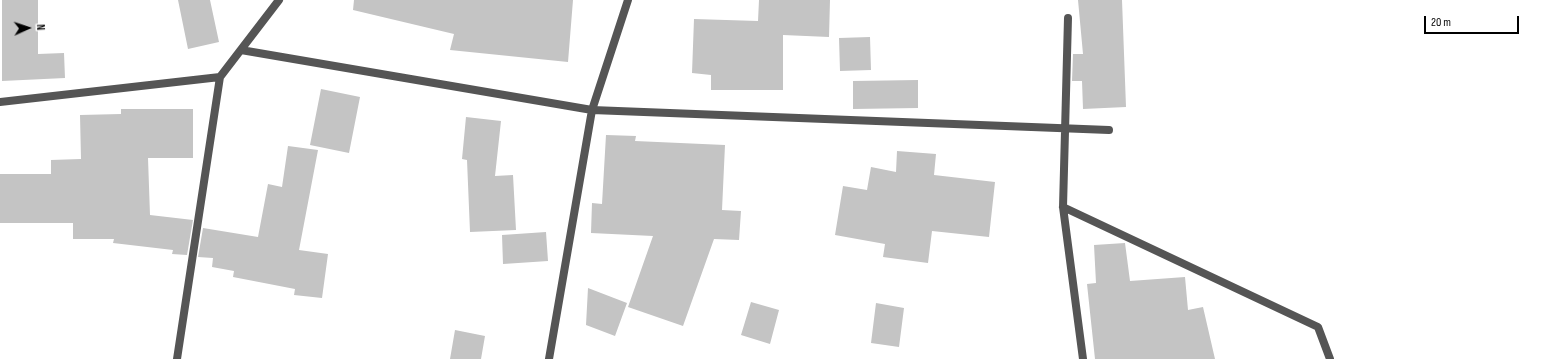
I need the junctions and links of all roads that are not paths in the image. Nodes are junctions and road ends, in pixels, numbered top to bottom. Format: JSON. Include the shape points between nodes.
{"nodes":[{"id":1,"x":279,"y":0,"type":"edge"},
{"id":2,"x":628,"y":0,"type":"edge"},
{"id":3,"x":1068,"y":18,"type":"dead end"},
{"id":4,"x":241,"y":50,"type":"junction"},
{"id":5,"x":220,"y":77,"type":"junction"},
{"id":6,"x":0,"y":102,"type":"edge"},
{"id":7,"x":592,"y":110,"type":"junction"},
{"id":8,"x":1066,"y":129,"type":"junction"},
{"id":9,"x":1108,"y":130,"type":"dead end"},
{"id":10,"x":1063,"y":207,"type":"junction"},
{"id":11,"x":177,"y":359,"type":"edge"},
{"id":12,"x":549,"y":359,"type":"edge"},
{"id":13,"x":1083,"y":359,"type":"edge"},
{"id":14,"x":1330,"y":359,"type":"edge"}],
"edges":[{"from":1,"to":4,"type":"street"},
{"from":2,"to":7,"type":"street"},
{"from":3,"to":8,"type":"street"},
{"from":4,"to":5,"type":"street"},
{"from":4,"to":7,"type":"street"},
{"from":5,"to":6,"type":"street"},
{"from":5,"to":11,"type":"street"},
{"from":7,"to":8,"type":"street"},
{"from":7,"to":12,"type":"street"},
{"from":8,"to":9,"type":"street"},
{"from":8,"to":10,"type":"street"},
{"from":10,"to":13,"type":"street"},
{"from":10,"to":14,"type":"street","via":[[1318,326]]}]}
